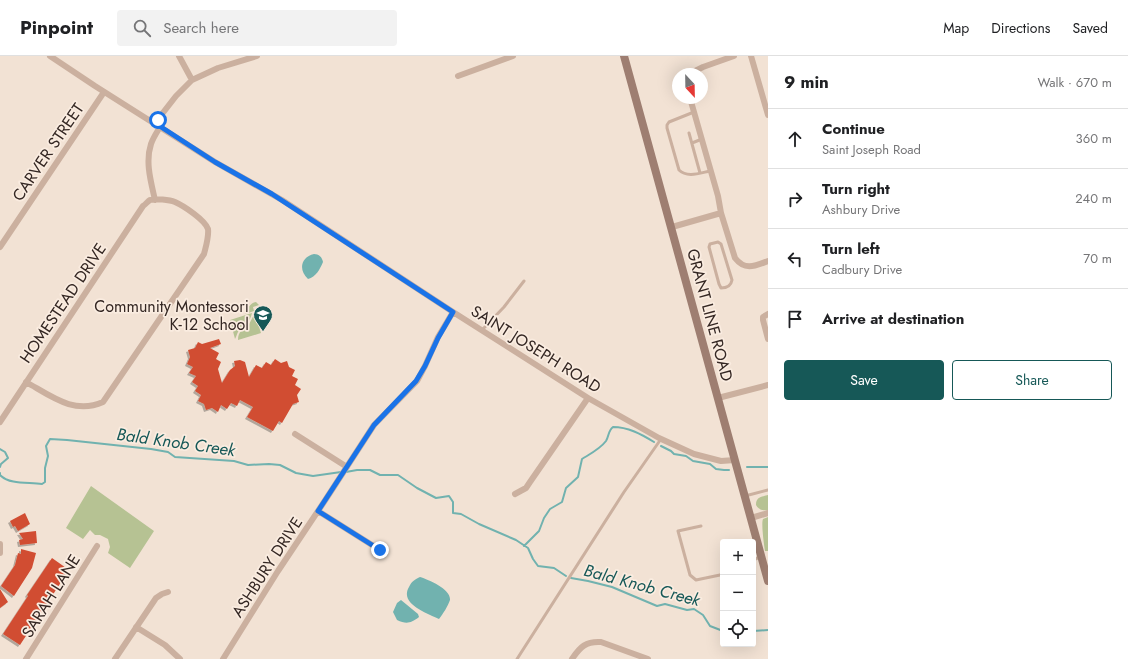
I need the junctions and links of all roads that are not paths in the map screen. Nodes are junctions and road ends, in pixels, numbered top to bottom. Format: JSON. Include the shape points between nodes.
{"nodes":[{"id":1,"x":50,"y":56,"type":"edge"},
{"id":2,"x":179,"y":56,"type":"edge"},
{"id":3,"x":257,"y":56,"type":"edge"},
{"id":4,"x":513,"y":56,"type":"edge"},
{"id":5,"x":624,"y":56,"type":"edge"},
{"id":6,"x":734,"y":56,"type":"edge"},
{"id":7,"x":751,"y":56,"type":"edge"},
{"id":8,"x":701,"y":68,"type":"edge"},
{"id":9,"x":458,"y":76,"type":"dead end"},
{"id":10,"x":192,"y":80,"type":"junction"},
{"id":11,"x":104,"y":92,"type":"junction"},
{"id":12,"x":692,"y":104,"type":"edge"},
{"id":13,"x":694,"y":112,"type":"junction"},
{"id":14,"x":768,"y":115,"type":"edge"},
{"id":15,"x":157,"y":125,"type":"junction"},
{"id":16,"x":689,"y":133,"type":"dead end"},
{"id":17,"x":702,"y":139,"type":"junction"},
{"id":18,"x":692,"y":143,"type":"junction"},
{"id":19,"x":710,"y":170,"type":"junction"},
{"id":20,"x":700,"y":173,"type":"junction"},
{"id":21,"x":153,"y":200,"type":"junction"},
{"id":22,"x":721,"y":213,"type":"junction"},
{"id":23,"x":672,"y":227,"type":"junction"},
{"id":24,"x":0,"y":247,"type":"edge"},
{"id":25,"x":735,"y":258,"type":"junction"},
{"id":26,"x":726,"y":261,"type":"junction"},
{"id":27,"x":768,"y":261,"type":"edge"},
{"id":28,"x":524,"y":281,"type":"dead end"},
{"id":29,"x":453,"y":312,"type":"junction"},
{"id":30,"x":768,"y":314,"type":"edge"},
{"id":31,"x":482,"y":330,"type":"junction"},
{"id":32,"x":768,"y":339,"type":"edge"},
{"id":33,"x":26,"y":382,"type":"junction"},
{"id":34,"x":768,"y":385,"type":"edge"},
{"id":35,"x":588,"y":398,"type":"junction"},
{"id":36,"x":718,"y":398,"type":"junction"},
{"id":37,"x":2,"y":414,"type":"edge"},
{"id":38,"x":0,"y":422,"type":"edge"},
{"id":39,"x":296,"y":434,"type":"dead end"},
{"id":40,"x":661,"y":439,"type":"junction"},
{"id":41,"x":735,"y":460,"type":"junction"},
{"id":42,"x":346,"y":467,"type":"junction"},
{"id":43,"x":768,"y":490,"type":"edge"},
{"id":44,"x":515,"y":494,"type":"dead end"},
{"id":45,"x":745,"y":496,"type":"junction"},
{"id":46,"x":318,"y":511,"type":"junction"},
{"id":47,"x":768,"y":513,"type":"edge"},
{"id":48,"x":751,"y":518,"type":"junction"},
{"id":49,"x":701,"y":526,"type":"dead end"},
{"id":50,"x":0,"y":544,"type":"edge"},
{"id":51,"x":97,"y":546,"type":"dead end"},
{"id":52,"x":380,"y":550,"type":"dead end"},
{"id":53,"x":0,"y":553,"type":"edge"},
{"id":54,"x":761,"y":557,"type":"junction"},
{"id":55,"x":756,"y":559,"type":"edge"},
{"id":56,"x":720,"y":575,"type":"edge"},
{"id":57,"x":768,"y":581,"type":"edge"},
{"id":58,"x":168,"y":592,"type":"dead end"},
{"id":59,"x":136,"y":628,"type":"junction"},
{"id":60,"x":26,"y":659,"type":"edge"},
{"id":61,"x":116,"y":659,"type":"edge"},
{"id":62,"x":180,"y":659,"type":"edge"},
{"id":63,"x":223,"y":659,"type":"edge"},
{"id":64,"x":517,"y":659,"type":"edge"},
{"id":65,"x":572,"y":659,"type":"edge"},
{"id":66,"x":648,"y":659,"type":"edge"}],
"edges":[{"from":1,"to":11,"type":"street","name":"SAINT JOSEPH ROAD"},
{"from":2,"to":10,"type":"street"},
{"from":3,"to":10,"type":"street","via":[[218,68]]},
{"from":4,"to":9,"type":"street"},
{"from":5,"to":23,"type":"main road","name":"GRANT LINE ROAD"},
{"from":6,"to":8,"type":"street"},
{"from":7,"to":14,"type":"street"},
{"from":10,"to":15,"type":"street","via":[[176,96]]},
{"from":11,"to":15,"type":"street","name":"SAINT JOSEPH ROAD"},
{"from":11,"to":24,"type":"street","name":"CARVER STREET"},
{"from":12,"to":13,"type":"street"},
{"from":13,"to":17,"type":"street"},
{"from":13,"to":20,"type":"lane","via":[[669,122],[667,128],[679,170],[694,175]]},
{"from":15,"to":21,"type":"street","via":[[149,157]]},
{"from":15,"to":29,"type":"street","name":"SAINT JOSEPH ROAD","via":[[272,194]]},
{"from":16,"to":18,"type":"lane"},
{"from":17,"to":18,"type":"lane"},
{"from":17,"to":19,"type":"street"},
{"from":18,"to":20,"type":"lane"},
{"from":19,"to":20,"type":"lane"},
{"from":19,"to":22,"type":"street"},
{"from":21,"to":33,"type":"street","name":"HOMESTEAD DRIVE","via":[[143,206],[138,213]]},
{"from":21,"to":33,"type":"street","via":[[174,202],[187,208],[204,223],[208,229],[208,238],[204,254],[103,402],[82,407],[74,406],[63,403]]},
{"from":22,"to":23,"type":"street"},
{"from":22,"to":25,"type":"street"},
{"from":23,"to":36,"type":"main road","name":"GRANT LINE ROAD"},
{"from":25,"to":26,"type":"lane"},
{"from":25,"to":27,"type":"street","via":[[743,266],[754,266]]},
{"from":26,"to":26,"type":"lane","via":[[732,280],[726,288],[721,288],[710,244],[721,244]]},
{"from":28,"to":31,"type":"lane"},
{"from":29,"to":31,"type":"street","name":"SAINT JOSEPH ROAD"},
{"from":29,"to":42,"type":"street","name":"ASHBURY DRIVE","via":[[416,381],[374,425]]},
{"from":30,"to":32,"type":"street","via":[[763,317]]},
{"from":31,"to":35,"type":"street","name":"SAINT JOSEPH ROAD"},
{"from":33,"to":37,"type":"street","name":"HOMESTEAD DRIVE"},
{"from":34,"to":36,"type":"street"},
{"from":35,"to":40,"type":"street","name":"SAINT JOSEPH ROAD"},
{"from":35,"to":44,"type":"street","via":[[526,488]]},
{"from":36,"to":41,"type":"main road","name":"GRANT LINE ROAD"},
{"from":37,"to":38,"type":"street","name":"HOMESTEAD DRIVE"},
{"from":39,"to":42,"type":"street"},
{"from":40,"to":41,"type":"street","name":"SAINT JOSEPH ROAD","via":[[704,457],[721,461]]},
{"from":40,"to":64,"type":"lane"},
{"from":41,"to":45,"type":"main road","name":"GRANT LINE ROAD"},
{"from":42,"to":46,"type":"street","name":"ASHBURY DRIVE"},
{"from":43,"to":45,"type":"lane"},
{"from":45,"to":48,"type":"main road","name":"GRANT LINE ROAD"},
{"from":46,"to":52,"type":"street"},
{"from":46,"to":63,"type":"street","name":"ASHBURY DRIVE"},
{"from":47,"to":48,"type":"street"},
{"from":48,"to":54,"type":"main road","name":"GRANT LINE ROAD"},
{"from":49,"to":56,"type":"lane","via":[[678,531],[690,575],[696,580]]},
{"from":50,"to":53,"type":"street"},
{"from":51,"to":60,"type":"street","name":"SARAH LANE"},
{"from":54,"to":55,"type":"lane"},
{"from":54,"to":57,"type":"main road","name":"GRANT LINE ROAD"},
{"from":58,"to":59,"type":"street","via":[[156,598]]},
{"from":59,"to":61,"type":"street"},
{"from":59,"to":62,"type":"street"},
{"from":65,"to":66,"type":"street","via":[[582,646],[594,641]]}]}
